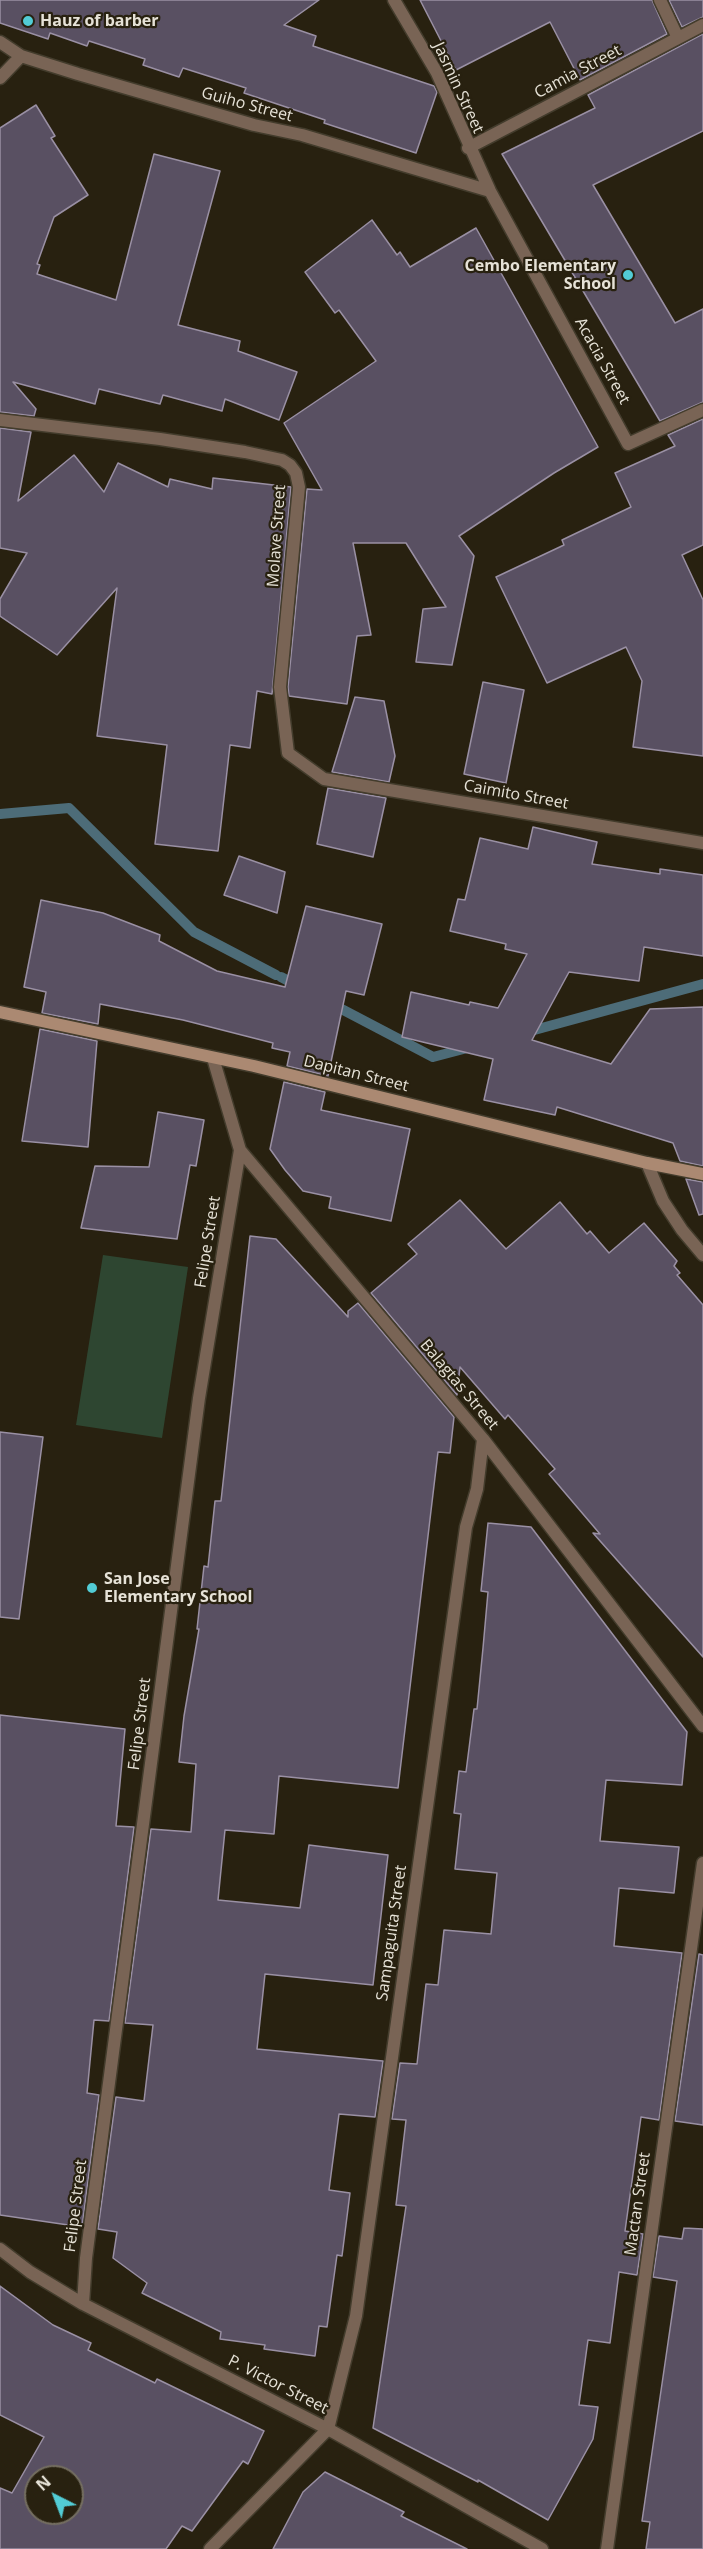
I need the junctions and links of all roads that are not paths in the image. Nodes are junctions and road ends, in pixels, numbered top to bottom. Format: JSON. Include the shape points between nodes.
{"nodes":[{"id":1,"x":394,"y":0,"type":"edge"},
{"id":2,"x":660,"y":0,"type":"edge"},
{"id":3,"x":703,"y":25,"type":"edge"},
{"id":4,"x":678,"y":38,"type":"junction"},
{"id":5,"x":0,"y":42,"type":"edge"},
{"id":6,"x":21,"y":56,"type":"junction"},
{"id":7,"x":0,"y":78,"type":"edge"},
{"id":8,"x":468,"y":148,"type":"junction"},
{"id":9,"x":490,"y":191,"type":"junction"},
{"id":10,"x":703,"y":410,"type":"edge"},
{"id":11,"x":0,"y":420,"type":"edge"},
{"id":12,"x":324,"y":779,"type":"joint"},
{"id":13,"x":703,"y":843,"type":"edge"},
{"id":14,"x":0,"y":1012,"type":"edge"},
{"id":15,"x":213,"y":1058,"type":"junction"},
{"id":16,"x":240,"y":1150,"type":"junction"},
{"id":17,"x":647,"y":1163,"type":"junction"},
{"id":18,"x":703,"y":1173,"type":"edge"},
{"id":19,"x":703,"y":1255,"type":"edge"},
{"id":20,"x":483,"y":1439,"type":"junction"},
{"id":21,"x":703,"y":1726,"type":"edge"},
{"id":22,"x":703,"y":1863,"type":"edge"},
{"id":23,"x":0,"y":2249,"type":"edge"},
{"id":24,"x":83,"y":2304,"type":"junction"},
{"id":25,"x":328,"y":2429,"type":"junction"},
{"id":26,"x":210,"y":2549,"type":"edge"},
{"id":27,"x":542,"y":2549,"type":"edge"},
{"id":28,"x":607,"y":2549,"type":"edge"}],
"edges":[{"from":1,"to":8,"type":"street","name":"Jasmin Street","via":[[437,74]]},
{"from":2,"to":4,"type":"street"},
{"from":3,"to":4,"type":"street","name":"Camia Street"},
{"from":4,"to":8,"type":"street","name":"Camia Street"},
{"from":5,"to":6,"type":"street","name":"Guiho Street"},
{"from":6,"to":7,"type":"street"},
{"from":6,"to":9,"type":"street","name":"Guiho Street"},
{"from":8,"to":9,"type":"street","name":"Jasmin Street"},
{"from":9,"to":10,"type":"street","name":"Acacia Street","via":[[628,444]]},
{"from":11,"to":12,"type":"street","name":"Molave Street","via":[[234,450],[290,465],[299,487],[280,687],[288,753]]},
{"from":12,"to":13,"type":"street","name":"Caimito Street"},
{"from":14,"to":15,"type":"street","name":"Dapitan Street"},
{"from":15,"to":16,"type":"street","name":"Balagtas Street"},
{"from":15,"to":17,"type":"street","name":"Dapitan Street"},
{"from":16,"to":20,"type":"street","name":"Balagtas Street"},
{"from":16,"to":24,"type":"street","name":"Felipe Street","via":[[198,1410]]},
{"from":17,"to":18,"type":"street","name":"Dapitan Street"},
{"from":17,"to":19,"type":"street","via":[[663,1201]]},
{"from":20,"to":21,"type":"street","name":"Balagtas Street"},
{"from":20,"to":25,"type":"street","name":"Sampaguita Street","via":[[477,1489],[466,1527],[356,2316]]},
{"from":22,"to":28,"type":"street","name":"Mactan Street"},
{"from":23,"to":24,"type":"street","name":"P. Victor Street"},
{"from":24,"to":25,"type":"street","name":"P. Victor Street"},
{"from":25,"to":26,"type":"street"},
{"from":25,"to":27,"type":"street","name":"P. Victor Street"}]}
